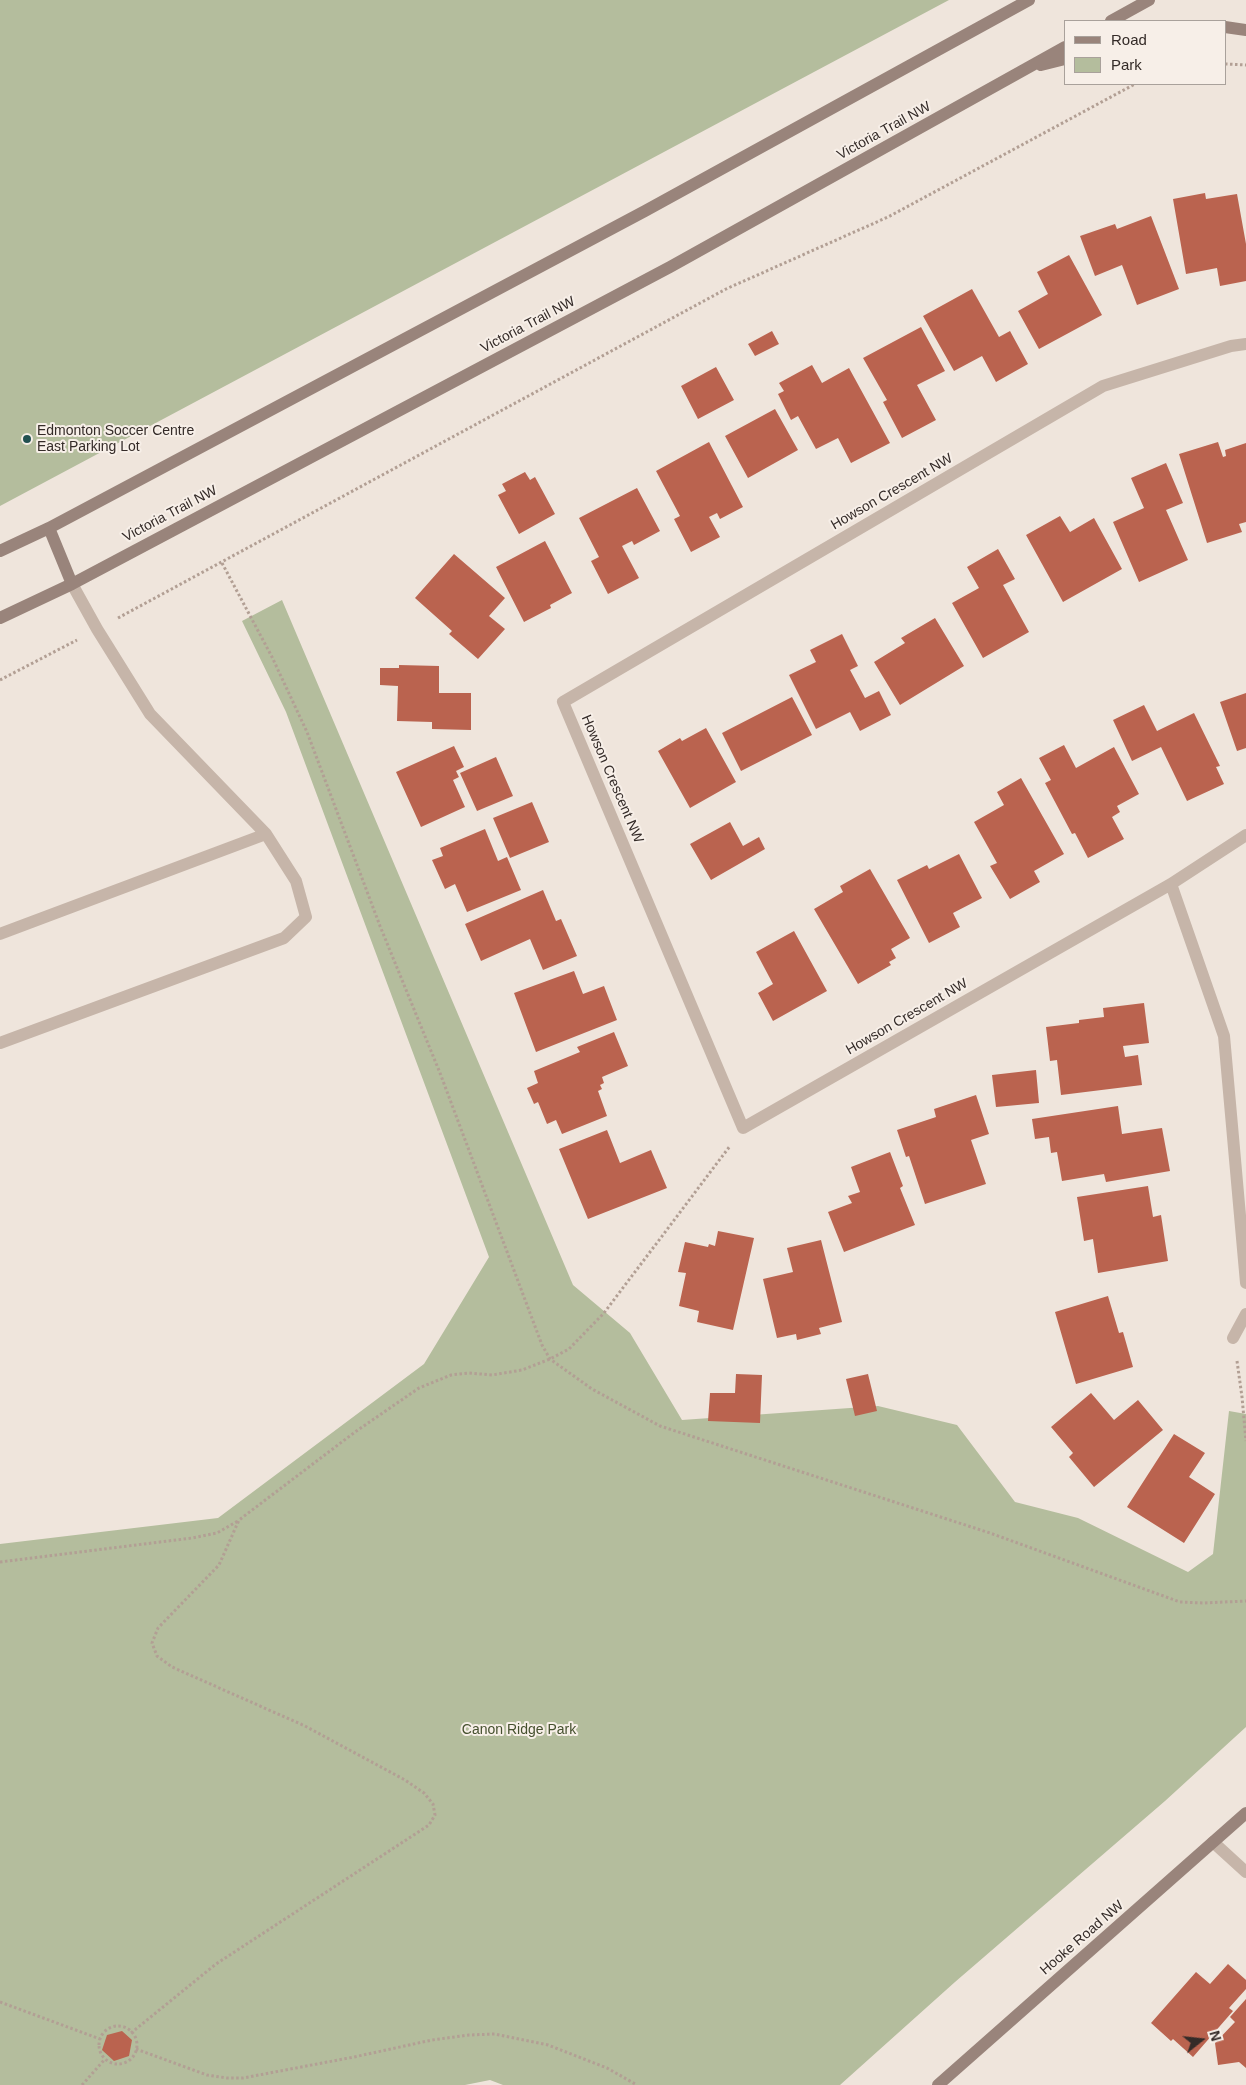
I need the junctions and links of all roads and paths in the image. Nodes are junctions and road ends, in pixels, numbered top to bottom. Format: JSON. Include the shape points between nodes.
{"nodes":[{"id":1,"x":1029,"y":0,"type":"edge"},
{"id":2,"x":1149,"y":0,"type":"edge"},
{"id":3,"x":1113,"y":20,"type":"edge"},
{"id":4,"x":1226,"y":27,"type":"edge"},
{"id":5,"x":1246,"y":30,"type":"edge"},
{"id":6,"x":1064,"y":48,"type":"edge"},
{"id":7,"x":1064,"y":60,"type":"edge"},
{"id":8,"x":1226,"y":64,"type":"edge"},
{"id":9,"x":1246,"y":65,"type":"edge"},
{"id":10,"x":1026,"y":69,"type":"junction"},
{"id":11,"x":1133,"y":85,"type":"edge"},
{"id":12,"x":1246,"y":344,"type":"edge"},
{"id":13,"x":49,"y":528,"type":"junction"},
{"id":14,"x":0,"y":551,"type":"edge"},
{"id":15,"x":222,"y":563,"type":"junction"},
{"id":16,"x":72,"y":584,"type":"junction"},
{"id":17,"x":0,"y":618,"type":"edge"},
{"id":18,"x":97,"y":629,"type":"junction"},
{"id":19,"x":0,"y":680,"type":"edge"},
{"id":20,"x":266,"y":834,"type":"junction"},
{"id":21,"x":1246,"y":836,"type":"edge"},
{"id":22,"x":1170,"y":884,"type":"junction"},
{"id":23,"x":0,"y":934,"type":"edge"},
{"id":24,"x":0,"y":1043,"type":"edge"},
{"id":25,"x":743,"y":1128,"type":"junction"},
{"id":26,"x":1246,"y":1283,"type":"edge"},
{"id":27,"x":1246,"y":1314,"type":"edge"},
{"id":28,"x":1233,"y":1338,"type":"joint"},
{"id":29,"x":550,"y":1359,"type":"junction"},
{"id":30,"x":1246,"y":1441,"type":"edge"},
{"id":31,"x":239,"y":1520,"type":"junction"},
{"id":32,"x":0,"y":1562,"type":"edge"},
{"id":33,"x":1246,"y":1601,"type":"edge"},
{"id":34,"x":1246,"y":1814,"type":"edge"},
{"id":35,"x":1214,"y":1842,"type":"junction"},
{"id":36,"x":1246,"y":1872,"type":"edge"},
{"id":37,"x":0,"y":2002,"type":"edge"},
{"id":38,"x":131,"y":2033,"type":"junction"},
{"id":39,"x":100,"y":2039,"type":"junction"},
{"id":40,"x":136,"y":2049,"type":"junction"},
{"id":41,"x":105,"y":2059,"type":"junction"},
{"id":42,"x":82,"y":2085,"type":"edge"},
{"id":43,"x":637,"y":2085,"type":"edge"},
{"id":44,"x":938,"y":2085,"type":"edge"}],
"edges":[{"from":1,"to":13,"type":"main road","via":[[636,215]]},
{"from":2,"to":3,"type":"main road"},
{"from":4,"to":5,"type":"main road"},
{"from":6,"to":10,"type":"main road","name":"Victoria Trail NW"},
{"from":7,"to":10,"type":"main road"},
{"from":8,"to":9,"type":"path"},
{"from":10,"to":16,"type":"main road","name":"Victoria Trail NW","via":[[662,272]]},
{"from":11,"to":15,"type":"path","via":[[888,217],[726,289]]},
{"from":12,"to":25,"type":"street","name":"Howson Crescent NW","via":[[1103,386],[563,702]]},
{"from":13,"to":14,"type":"main road"},
{"from":13,"to":16,"type":"main road"},
{"from":15,"to":18,"type":"path"},
{"from":15,"to":29,"type":"path","via":[[307,732]]},
{"from":16,"to":17,"type":"main road","name":"Victoria Trail NW"},
{"from":16,"to":18,"type":"street"},
{"from":18,"to":19,"type":"path"},
{"from":18,"to":20,"type":"street","via":[[150,714]]},
{"from":20,"to":23,"type":"street"},
{"from":20,"to":24,"type":"street","via":[[296,881],[306,917],[284,938]]},
{"from":21,"to":22,"type":"street","name":"Howson Crescent NW"},
{"from":22,"to":25,"type":"street","name":"Howson Crescent NW"},
{"from":22,"to":26,"type":"street","via":[[1224,1036]]},
{"from":25,"to":29,"type":"path","via":[[604,1313],[568,1349]]},
{"from":27,"to":28,"type":"street"},
{"from":28,"to":30,"type":"path"},
{"from":29,"to":31,"type":"path","via":[[492,1375],[451,1375],[419,1388]]},
{"from":29,"to":33,"type":"path","via":[[592,1389],[660,1426],[990,1533],[1180,1602]]},
{"from":31,"to":32,"type":"path","via":[[217,1533],[192,1538]]},
{"from":31,"to":38,"type":"path","via":[[219,1565],[158,1628],[152,1643],[157,1656],[172,1667],[305,1726],[405,1780],[424,1793],[433,1804],[435,1815],[429,1825],[216,1964]]},
{"from":34,"to":35,"type":"main road","name":"Hooke Road NW"},
{"from":35,"to":36,"type":"street"},
{"from":35,"to":44,"type":"main road","name":"Hooke Road NW"},
{"from":37,"to":39,"type":"path"},
{"from":38,"to":39,"type":"path","via":[[124,2028],[111,2028]]},
{"from":38,"to":40,"type":"path"},
{"from":39,"to":41,"type":"path","via":[[99,2048]]},
{"from":40,"to":41,"type":"path","via":[[132,2058],[121,2064]]},
{"from":40,"to":43,"type":"path","via":[[207,2075],[243,2078],[432,2040],[495,2034],[548,2044],[607,2068]]},
{"from":41,"to":42,"type":"path"}]}
